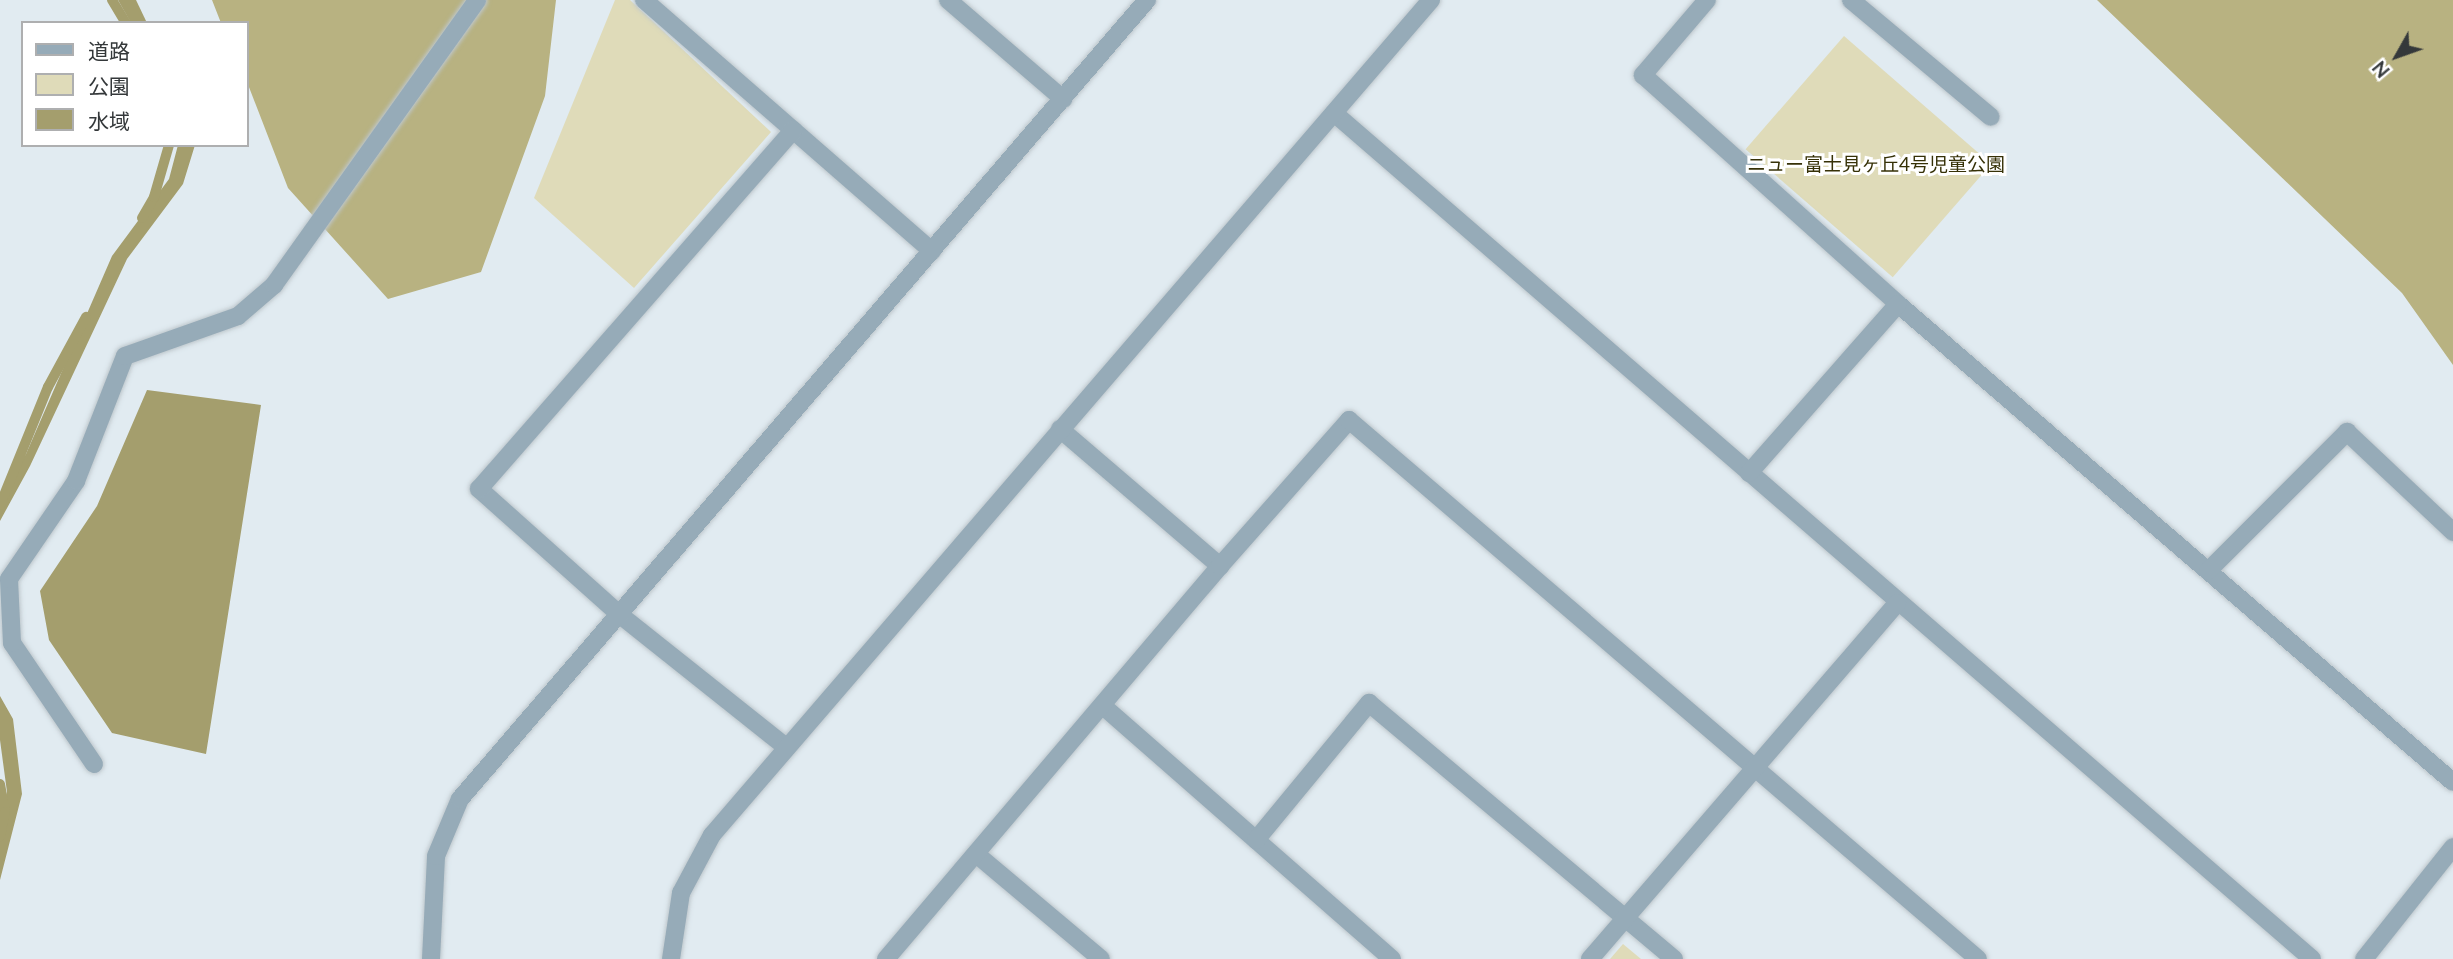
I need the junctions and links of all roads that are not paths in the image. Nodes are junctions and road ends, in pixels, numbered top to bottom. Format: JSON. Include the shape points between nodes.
{"nodes":[{"id":1,"x":477,"y":0,"type":"edge"},
{"id":2,"x":644,"y":0,"type":"edge"},
{"id":3,"x":948,"y":0,"type":"edge"},
{"id":4,"x":1147,"y":0,"type":"edge"},
{"id":5,"x":1430,"y":0,"type":"edge"},
{"id":6,"x":1707,"y":0,"type":"edge"},
{"id":7,"x":1851,"y":0,"type":"edge"},
{"id":8,"x":1063,"y":99,"type":"junction"},
{"id":9,"x":1334,"y":113,"type":"junction"},
{"id":10,"x":1991,"y":117,"type":"dead end"},
{"id":11,"x":793,"y":130,"type":"junction"},
{"id":12,"x":932,"y":251,"type":"junction"},
{"id":13,"x":1898,"y":304,"type":"junction"},
{"id":14,"x":1060,"y":429,"type":"junction"},
{"id":15,"x":1749,"y":473,"type":"junction"},
{"id":16,"x":2453,"y":532,"type":"edge"},
{"id":17,"x":1220,"y":566,"type":"junction"},
{"id":18,"x":2208,"y":571,"type":"junction"},
{"id":19,"x":1897,"y":603,"type":"junction"},
{"id":20,"x":619,"y":614,"type":"junction"},
{"id":21,"x":1103,"y":706,"type":"junction"},
{"id":22,"x":786,"y":747,"type":"junction"},
{"id":23,"x":94,"y":764,"type":"dead end"},
{"id":24,"x":1753,"y":769,"type":"junction"},
{"id":25,"x":2453,"y":782,"type":"edge"},
{"id":26,"x":1256,"y":840,"type":"junction"},
{"id":27,"x":2453,"y":848,"type":"edge"},
{"id":28,"x":976,"y":854,"type":"junction"},
{"id":29,"x":1625,"y":918,"type":"junction"},
{"id":30,"x":431,"y":959,"type":"edge"},
{"id":31,"x":671,"y":959,"type":"edge"},
{"id":32,"x":886,"y":959,"type":"edge"},
{"id":33,"x":1101,"y":959,"type":"edge"},
{"id":34,"x":1392,"y":959,"type":"edge"},
{"id":35,"x":1590,"y":959,"type":"edge"},
{"id":36,"x":1674,"y":959,"type":"edge"},
{"id":37,"x":1979,"y":959,"type":"edge"},
{"id":38,"x":2312,"y":959,"type":"edge"},
{"id":39,"x":2364,"y":959,"type":"edge"}],
"edges":[{"from":1,"to":23,"type":"street","via":[[274,285],[238,316],[125,356],[76,481],[9,579],[12,643]]},
{"from":2,"to":11,"type":"street"},
{"from":3,"to":8,"type":"street"},
{"from":4,"to":8,"type":"street"},
{"from":5,"to":9,"type":"street"},
{"from":6,"to":13,"type":"street","via":[[1643,75]]},
{"from":7,"to":10,"type":"street"},
{"from":8,"to":12,"type":"street"},
{"from":9,"to":14,"type":"street"},
{"from":9,"to":15,"type":"street"},
{"from":11,"to":12,"type":"street"},
{"from":11,"to":20,"type":"street","via":[[479,489]]},
{"from":12,"to":20,"type":"street"},
{"from":13,"to":15,"type":"street"},
{"from":13,"to":18,"type":"street"},
{"from":14,"to":17,"type":"street"},
{"from":14,"to":22,"type":"street"},
{"from":15,"to":19,"type":"street"},
{"from":16,"to":18,"type":"street","via":[[2347,432]]},
{"from":17,"to":21,"type":"street"},
{"from":17,"to":24,"type":"street","via":[[1349,420]]},
{"from":18,"to":25,"type":"street"},
{"from":19,"to":24,"type":"street"},
{"from":19,"to":38,"type":"street"},
{"from":20,"to":22,"type":"street"},
{"from":20,"to":30,"type":"street","via":[[460,799],[436,856]]},
{"from":21,"to":26,"type":"street"},
{"from":21,"to":28,"type":"street"},
{"from":22,"to":31,"type":"street","via":[[712,835],[681,893]]},
{"from":24,"to":29,"type":"street"},
{"from":24,"to":37,"type":"street"},
{"from":26,"to":29,"type":"street","via":[[1369,703]]},
{"from":26,"to":34,"type":"street"},
{"from":27,"to":39,"type":"street"},
{"from":28,"to":32,"type":"street"},
{"from":28,"to":33,"type":"street"},
{"from":29,"to":35,"type":"street"},
{"from":29,"to":36,"type":"street"}]}
